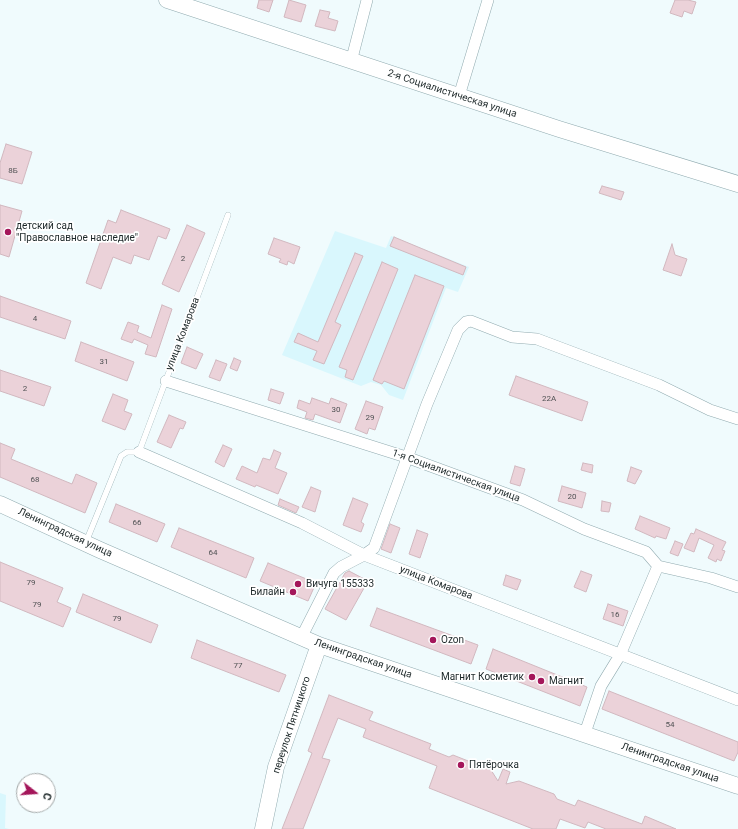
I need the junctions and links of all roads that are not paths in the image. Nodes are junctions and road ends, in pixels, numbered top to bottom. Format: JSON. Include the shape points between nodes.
{"nodes":[{"id":1,"x":167,"y":0,"type":"edge"},
{"id":2,"x":367,"y":0,"type":"edge"},
{"id":3,"x":488,"y":0,"type":"edge"},
{"id":4,"x":194,"y":4,"type":"edge"},
{"id":5,"x":351,"y":62,"type":"junction"},
{"id":6,"x":459,"y":96,"type":"junction"},
{"id":7,"x":738,"y":184,"type":"edge"},
{"id":8,"x":228,"y":215,"type":"dead end"},
{"id":9,"x":166,"y":381,"type":"junction"},
{"id":10,"x":738,"y":419,"type":"edge"},
{"id":11,"x":139,"y":452,"type":"junction"},
{"id":12,"x":406,"y":457,"type":"junction"},
{"id":13,"x":0,"y":504,"type":"edge"},
{"id":14,"x":85,"y":543,"type":"junction"},
{"id":15,"x":364,"y":555,"type":"junction"},
{"id":16,"x":658,"y":566,"type":"junction"},
{"id":17,"x":738,"y":587,"type":"edge"},
{"id":18,"x":302,"y":636,"type":"junction"},
{"id":19,"x":319,"y":645,"type":"junction"},
{"id":20,"x":620,"y":655,"type":"junction"},
{"id":21,"x":738,"y":700,"type":"edge"},
{"id":22,"x":585,"y":733,"type":"junction"},
{"id":23,"x":738,"y":786,"type":"edge"},
{"id":24,"x":263,"y":829,"type":"edge"}],
"edges":[{"from":1,"to":4,"type":"street","name":"2-я Социалистическая улица"},
{"from":2,"to":5,"type":"street"},
{"from":3,"to":6,"type":"street"},
{"from":4,"to":5,"type":"street","name":"2-я Социалистическая улица"},
{"from":5,"to":6,"type":"street","name":"2-я Социалистическая улица"},
{"from":6,"to":7,"type":"street","name":"2-я Социалистическая улица"},
{"from":8,"to":9,"type":"lane","name":"улица Комарова"},
{"from":9,"to":11,"type":"lane","name":"улица Комарова"},
{"from":9,"to":12,"type":"street","name":"1-я Социалистическая улица"},
{"from":10,"to":12,"type":"street","via":[[710,410],[659,385],[537,339],[512,337],[471,321],[466,322],[458,330]]},
{"from":11,"to":14,"type":"lane","via":[[127,452],[121,456]]},
{"from":11,"to":15,"type":"street","name":"улица Комарова","via":[[302,524]]},
{"from":12,"to":15,"type":"street","via":[[374,548]]},
{"from":12,"to":16,"type":"street","name":"1-я Социалистическая улица","via":[[523,500],[584,528],[646,552]]},
{"from":13,"to":14,"type":"street","name":"Ленинградская улица"},
{"from":14,"to":18,"type":"street","name":"Ленинградская улица"},
{"from":15,"to":18,"type":"street","via":[[334,573]]},
{"from":15,"to":20,"type":"street","name":"улица Комарова"},
{"from":16,"to":17,"type":"street"},
{"from":16,"to":20,"type":"street"},
{"from":18,"to":19,"type":"street","name":"Ленинградская улица"},
{"from":19,"to":22,"type":"street","name":"Ленинградская улица"},
{"from":19,"to":24,"type":"street","name":"переулок Пятницкого","via":[[276,767]]},
{"from":20,"to":21,"type":"street","name":"улица Комарова"},
{"from":20,"to":22,"type":"street","via":[[601,686]]},
{"from":22,"to":23,"type":"street","name":"Ленинградская улица"}]}
